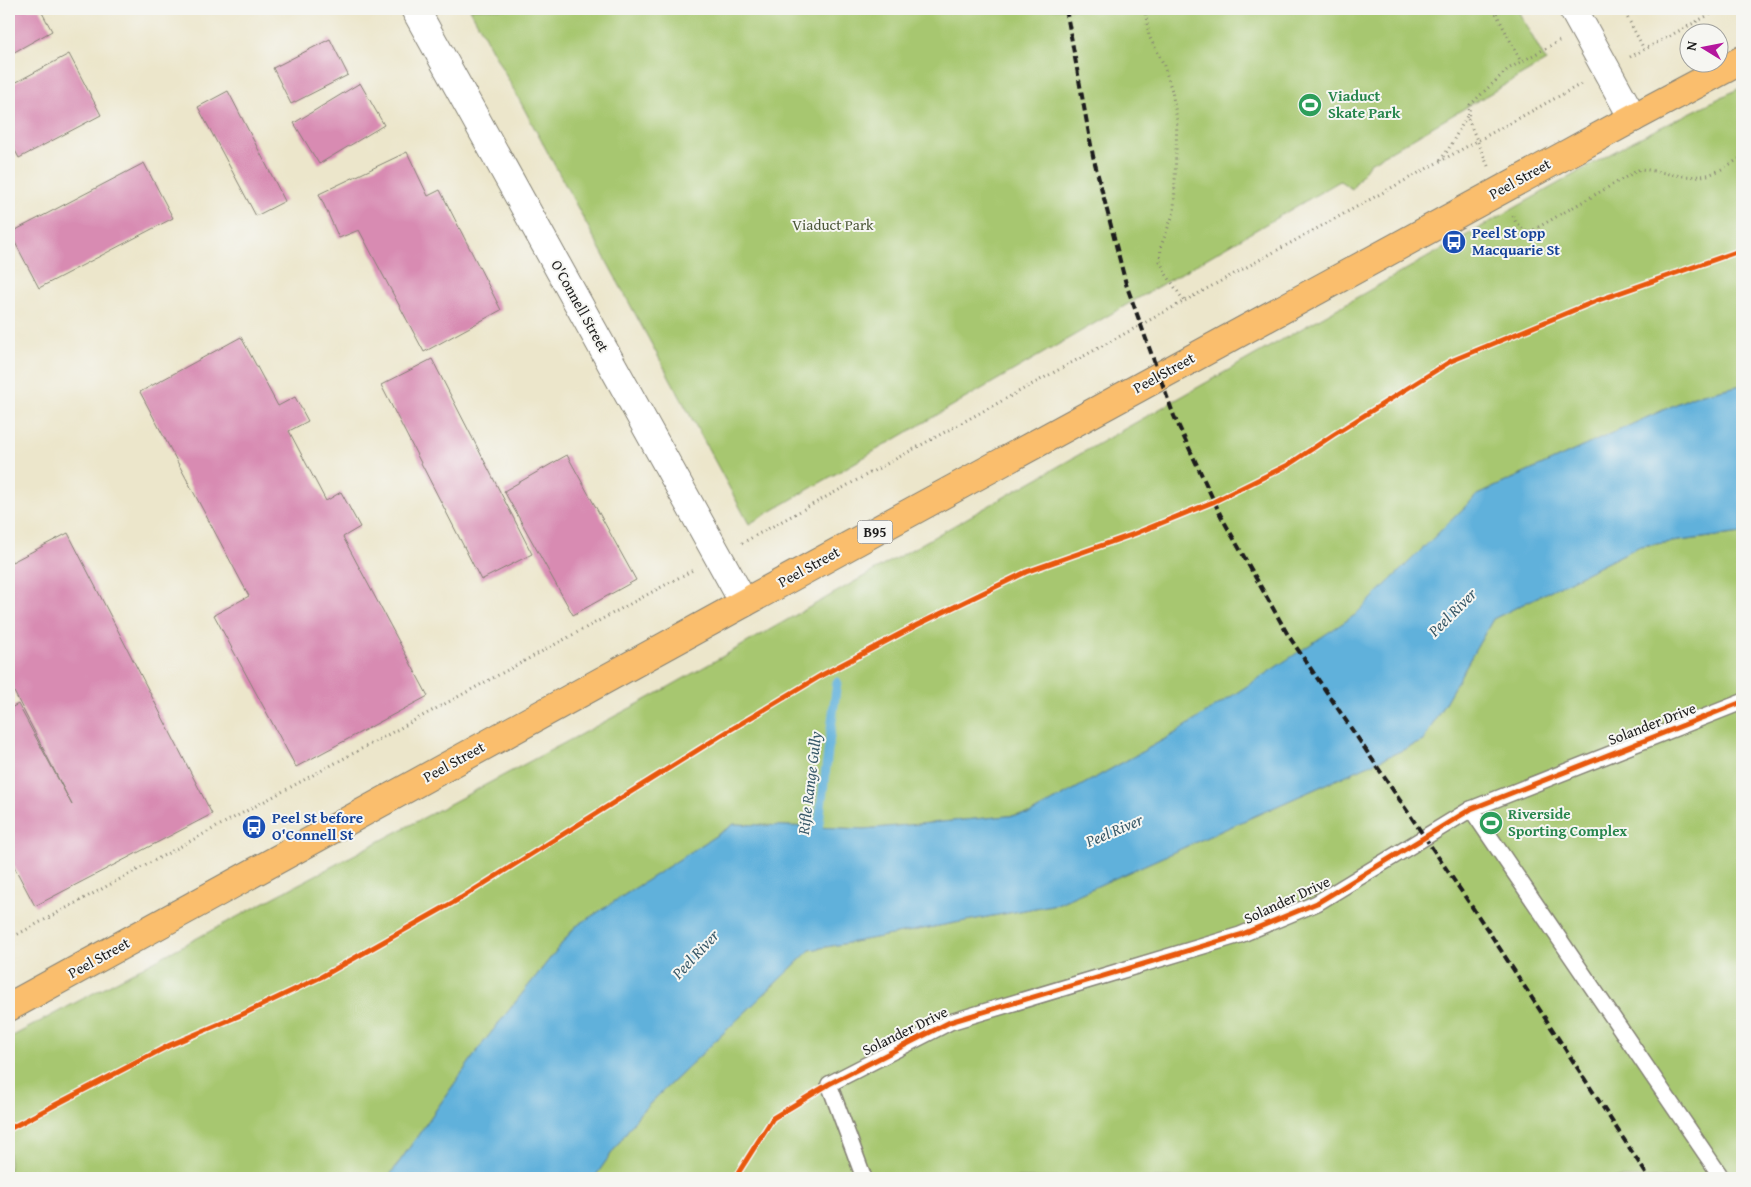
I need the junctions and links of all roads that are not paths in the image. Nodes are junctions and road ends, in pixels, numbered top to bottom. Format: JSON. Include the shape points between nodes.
{"nodes":[{"id":1,"x":416,"y":9,"type":"edge"},
{"id":2,"x":1578,"y":18,"type":"edge"},
{"id":3,"x":1742,"y":60,"type":"edge"},
{"id":4,"x":1633,"y":118,"type":"junction"},
{"id":5,"x":744,"y":602,"type":"junction"},
{"id":6,"x":1742,"y":702,"type":"edge"},
{"id":7,"x":1471,"y":809,"type":"junction"},
{"id":8,"x":9,"y":1007,"type":"edge"},
{"id":9,"x":864,"y":1178,"type":"edge"},
{"id":10,"x":1722,"y":1178,"type":"edge"}],
"edges":[{"from":1,"to":5,"type":"street","name":"O'Connell Street"},
{"from":2,"to":4,"type":"street"},
{"from":3,"to":4,"type":"main road","name":"Peel Street","number":"B95"},
{"from":4,"to":5,"type":"main road","name":"Peel Street","number":"B95"},
{"from":5,"to":8,"type":"main road","name":"Peel Street","number":"B95"},
{"from":6,"to":7,"type":"lane","name":"Solander Drive"},
{"from":7,"to":9,"type":"lane","name":"Solander Drive","via":[[1317,903],[1240,935],[950,1022],[829,1084]]},
{"from":7,"to":10,"type":"lane"}]}
